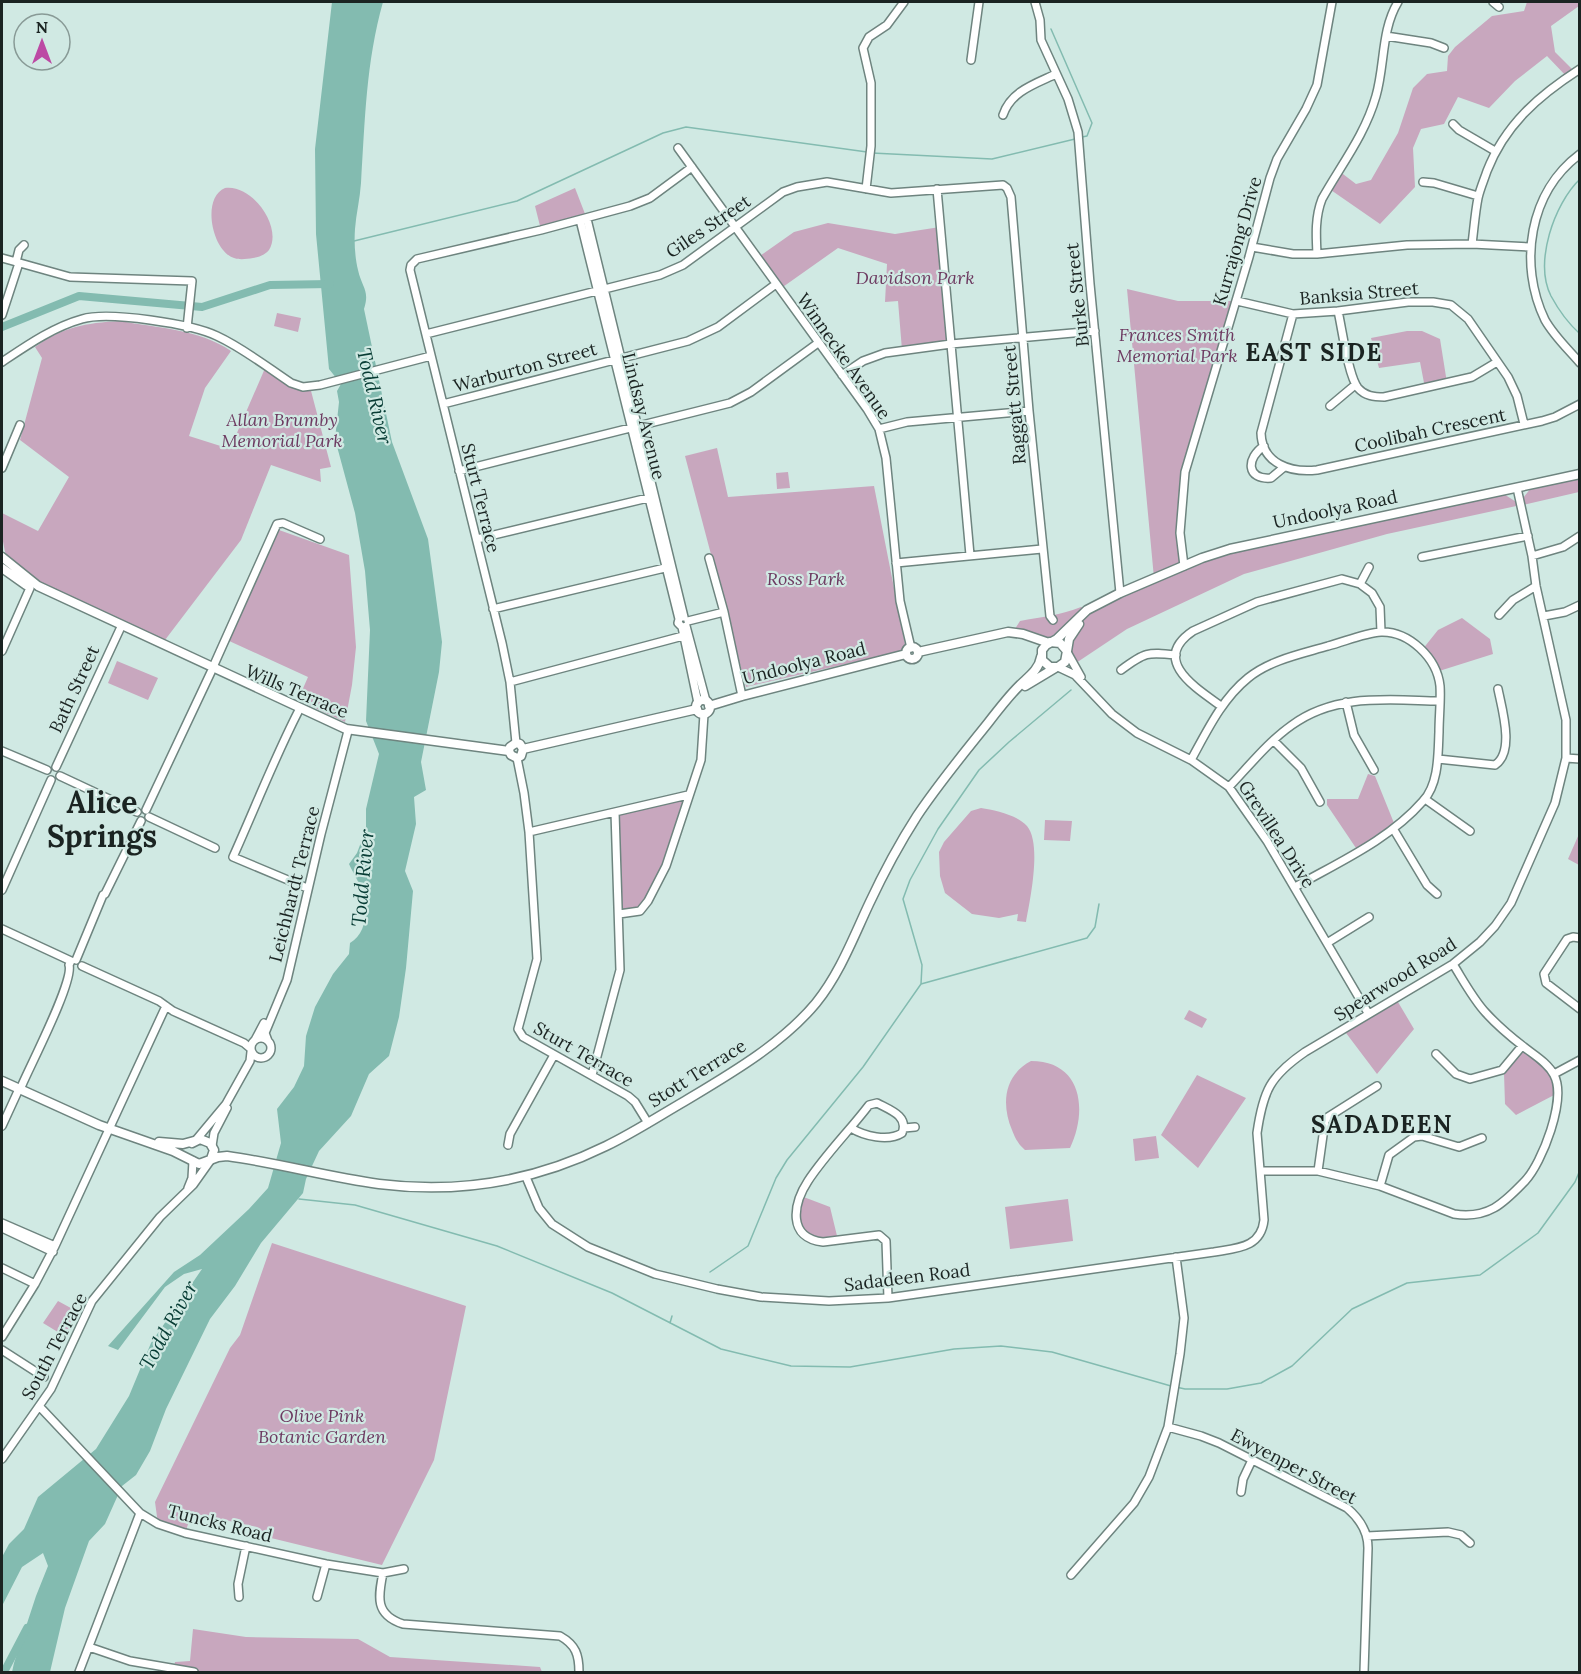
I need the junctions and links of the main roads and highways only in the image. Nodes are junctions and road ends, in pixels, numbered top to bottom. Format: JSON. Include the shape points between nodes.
{"nodes":[{"id":1,"x":1580,"y":474,"type":"edge"},
{"id":2,"x":2,"y":549,"type":"edge"},
{"id":3,"x":4,"y":562,"type":"edge"},
{"id":4,"x":2,"y":575,"type":"edge"},
{"id":5,"x":31,"y":585,"type":"junction"},
{"id":6,"x":1106,"y":600,"type":"junction"},
{"id":7,"x":996,"y":635,"type":"junction"},
{"id":8,"x":1049,"y":643,"type":"junction"},
{"id":9,"x":1067,"y":652,"type":"junction"},
{"id":10,"x":1041,"y":657,"type":"junction"},
{"id":11,"x":1057,"y":667,"type":"junction"},
{"id":12,"x":1004,"y":704,"type":"junction"},
{"id":13,"x":519,"y":746,"type":"junction"},
{"id":14,"x":509,"y":751,"type":"junction"},
{"id":15,"x":2,"y":1076,"type":"edge"},
{"id":16,"x":2,"y":1081,"type":"edge"},
{"id":17,"x":20,"y":1087,"type":"junction"},
{"id":18,"x":135,"y":1137,"type":"junction"},
{"id":19,"x":195,"y":1141,"type":"junction"},
{"id":20,"x":212,"y":1146,"type":"junction"},
{"id":21,"x":237,"y":1158,"type":"junction"},
{"id":22,"x":210,"y":1160,"type":"junction"},
{"id":23,"x":192,"y":1161,"type":"junction"}],
"edges":[{"from":1,"to":6,"type":"main road","name":"Undoolya Road","via":[[1230,549]]},
{"from":2,"to":3,"type":"main road"},
{"from":3,"to":5,"type":"main road","name":"Wills Terrace"},
{"from":4,"to":5,"type":"main road"},
{"from":5,"to":14,"type":"main road","name":"Wills Terrace","via":[[348,730]]},
{"from":6,"to":8,"type":"main road","name":"Undoolya Road"},
{"from":6,"to":9,"type":"main road","name":"Undoolya Road","via":[[1077,627]]},
{"from":7,"to":8,"type":"main road","name":"Undoolya Road","via":[[1018,633]]},
{"from":7,"to":10,"type":"main road","name":"Undoolya Road","via":[[1027,640]]},
{"from":7,"to":13,"type":"main road","name":"Undoolya Road","via":[[912,651],[703,707]]},
{"from":8,"to":9,"type":"main road","name":"Undoolya Road","via":[[1060,643]]},
{"from":8,"to":10,"type":"main road","name":"Undoolya Road","via":[[1043,647]]},
{"from":9,"to":11,"type":"main road","name":"Undoolya Road","via":[[1065,662]]},
{"from":10,"to":11,"type":"main road","name":"Undoolya Road","via":[[1047,665]]},
{"from":10,"to":12,"type":"main road","name":"Stott Terrace","via":[[1036,669]]},
{"from":11,"to":12,"type":"main road","name":"Stott Terrace"},
{"from":12,"to":21,"type":"main road","name":"Stott Terrace","via":[[908,831],[884,872],[847,954],[816,1003],[756,1055],[648,1123],[566,1164],[482,1185],[424,1188],[376,1184]]},
{"from":13,"to":14,"type":"main road","via":[[510,747]]},
{"from":13,"to":14,"type":"main road","via":[[523,754],[517,758]]},
{"from":15,"to":17,"type":"main road"},
{"from":16,"to":17,"type":"main road"},
{"from":17,"to":18,"type":"main road","via":[[99,1125]]},
{"from":18,"to":19,"type":"main road","via":[[179,1144]]},
{"from":18,"to":23,"type":"main road"},
{"from":19,"to":20,"type":"main road","via":[[204,1139]]},
{"from":19,"to":23,"type":"main road","via":[[189,1150]]},
{"from":20,"to":21,"type":"main road","name":"Stott Terrace"},
{"from":20,"to":22,"type":"main road"},
{"from":21,"to":22,"type":"main road","name":"Stott Terrace","via":[[222,1156]]},
{"from":22,"to":23,"type":"main road","via":[[199,1164]]}]}
